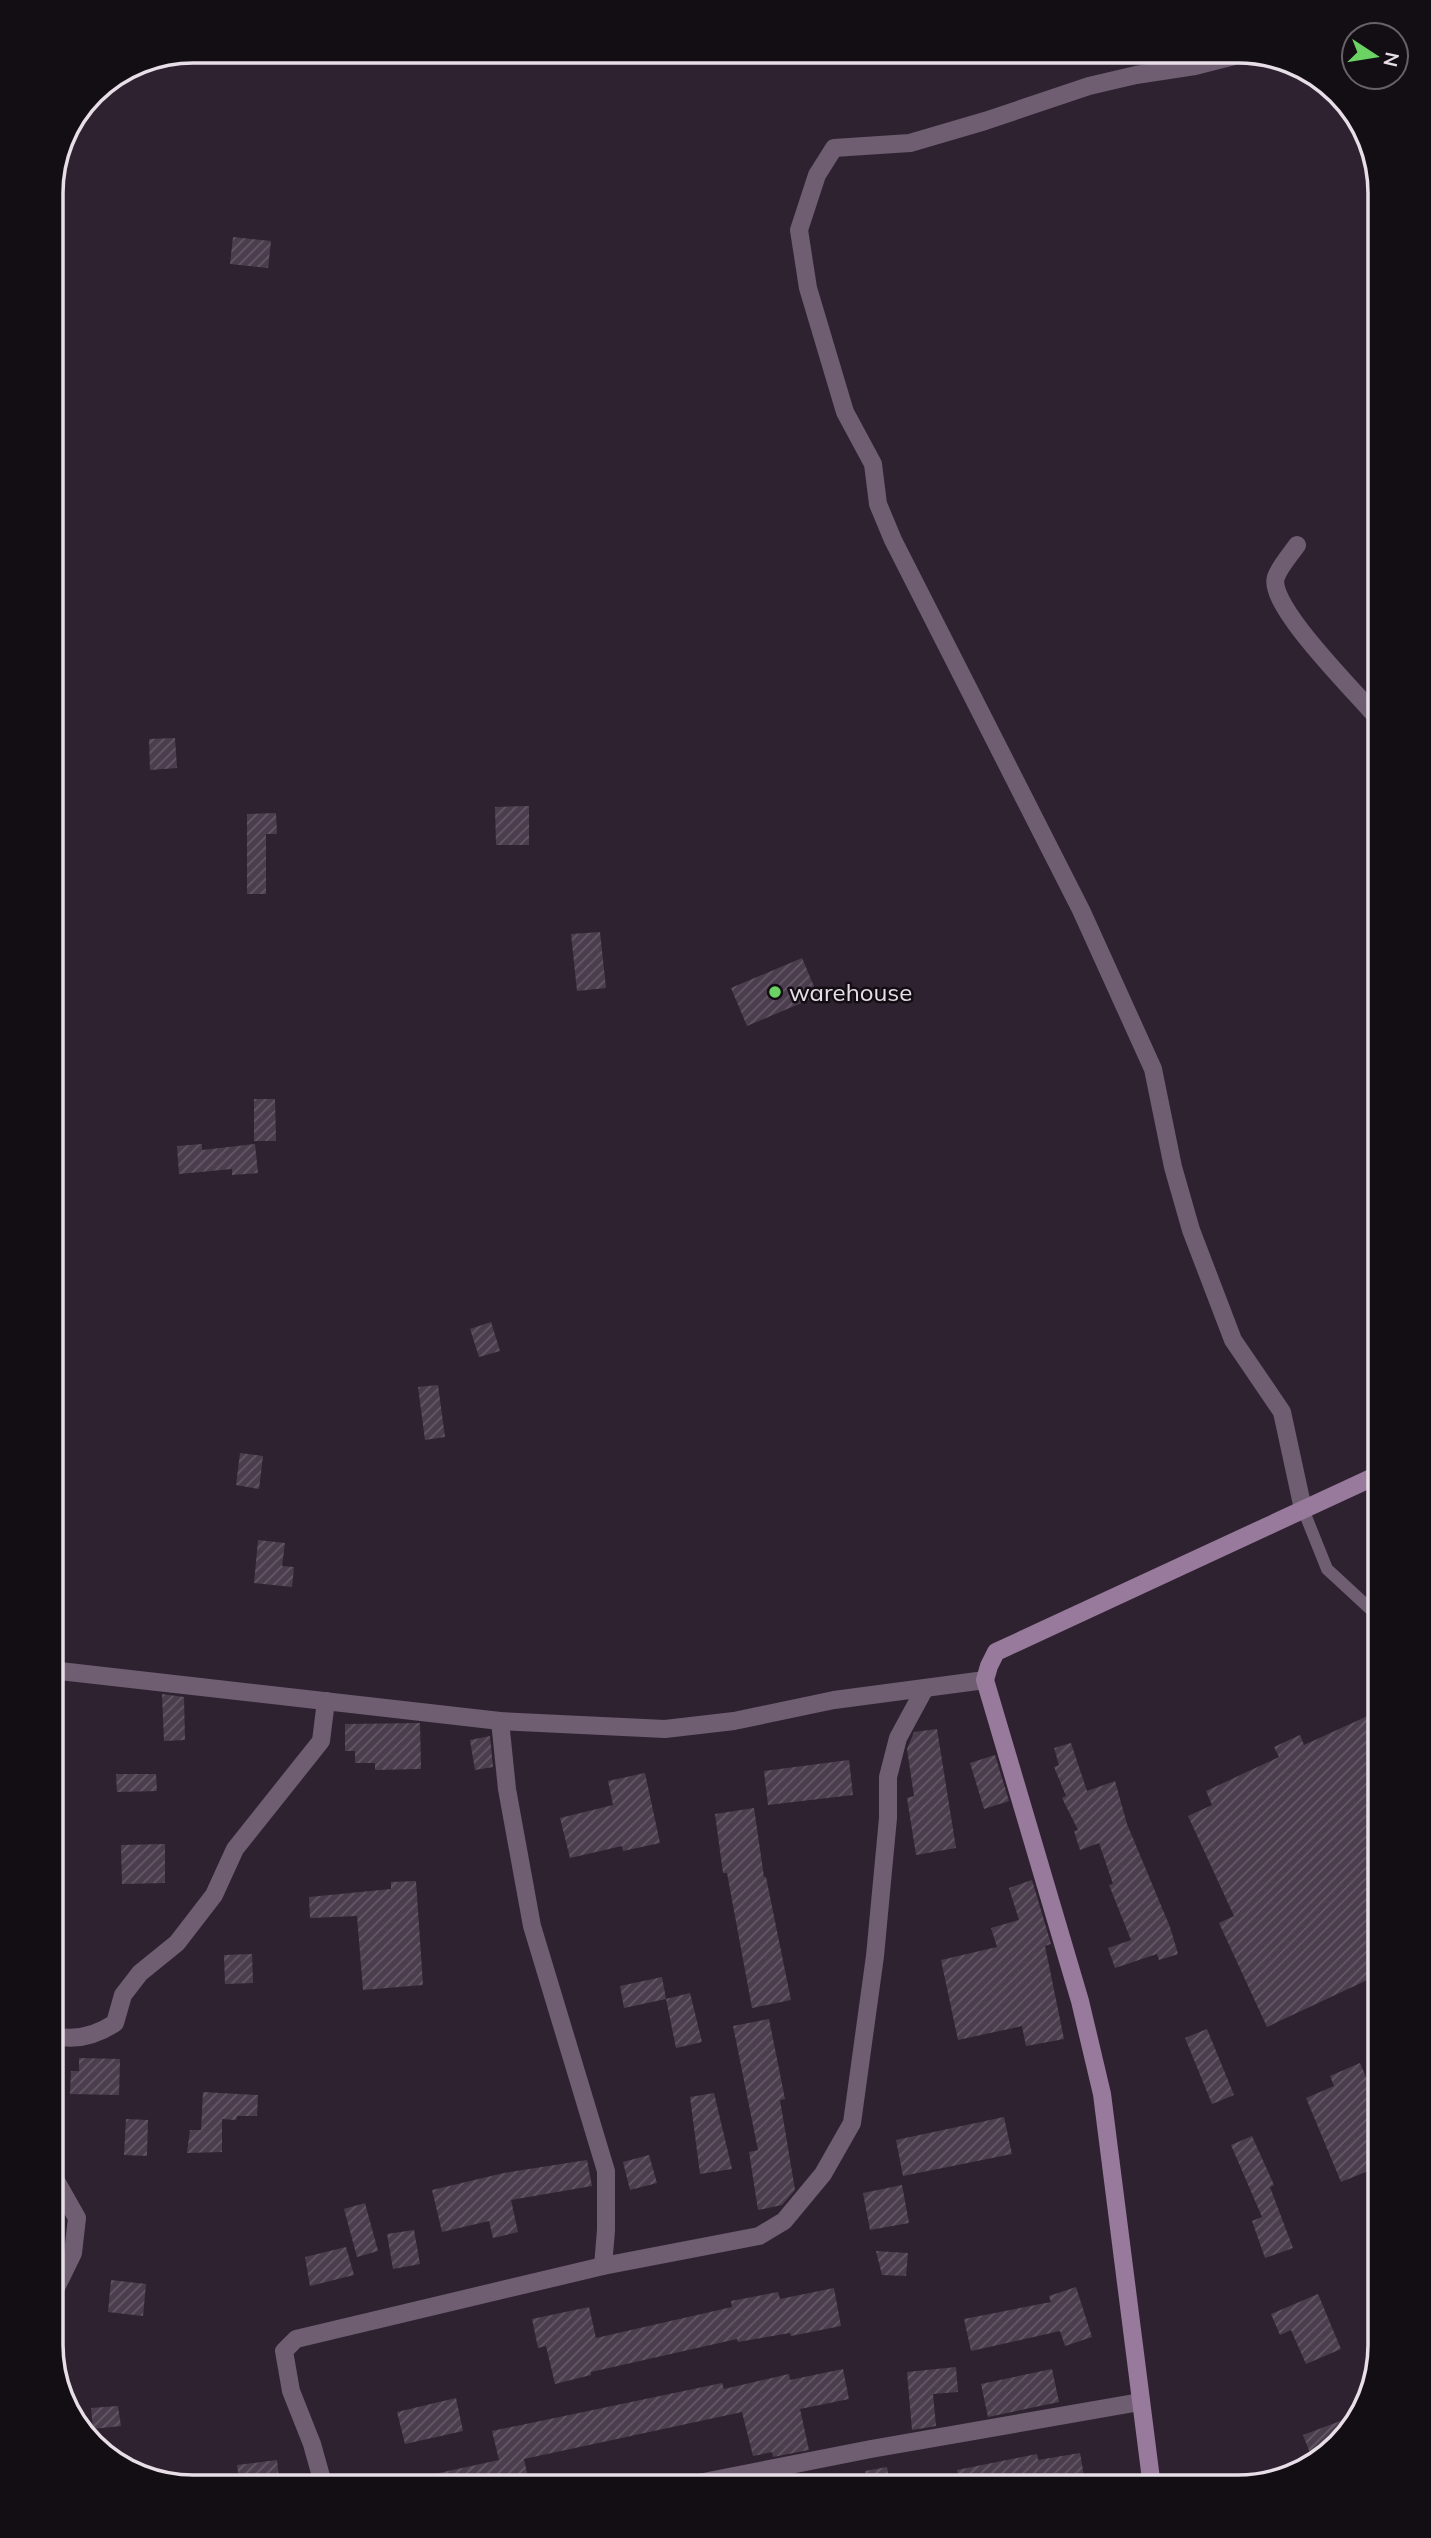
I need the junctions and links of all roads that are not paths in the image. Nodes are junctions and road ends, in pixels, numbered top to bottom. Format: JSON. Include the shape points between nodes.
{"nodes":[{"id":1,"x":1207,"y":63,"type":"edge"},
{"id":2,"x":1297,"y":545,"type":"dead end"},
{"id":3,"x":1368,"y":707,"type":"edge"},
{"id":4,"x":1368,"y":1479,"type":"edge"},
{"id":5,"x":1303,"y":1509,"type":"junction"},
{"id":6,"x":1368,"y":1607,"type":"edge"},
{"id":7,"x":63,"y":1671,"type":"edge"},
{"id":8,"x":985,"y":1680,"type":"junction"},
{"id":9,"x":924,"y":1690,"type":"junction"},
{"id":10,"x":326,"y":1701,"type":"junction"},
{"id":11,"x":500,"y":1721,"type":"junction"},
{"id":12,"x":63,"y":2038,"type":"edge"},
{"id":13,"x":63,"y":2193,"type":"edge"},
{"id":14,"x":603,"y":2266,"type":"junction"},
{"id":15,"x":63,"y":2273,"type":"edge"},
{"id":16,"x":1140,"y":2402,"type":"junction"},
{"id":17,"x":321,"y":2475,"type":"edge"},
{"id":18,"x":765,"y":2475,"type":"edge"},
{"id":19,"x":1150,"y":2475,"type":"edge"}],
"edges":[{"from":1,"to":5,"type":"street","via":[[1089,86],[910,144],[834,148],[817,176],[799,230],[808,288],[845,412],[873,464],[878,504],[1081,910],[1153,1069],[1191,1230],[1233,1340],[1282,1412]]},
{"from":2,"to":3,"type":"street","via":[[1275,578],[1276,592],[1295,625]]},
{"from":4,"to":5,"type":"street"},
{"from":5,"to":6,"type":"lane","via":[[1327,1569]]},
{"from":5,"to":8,"type":"street","via":[[996,1652]]},
{"from":7,"to":10,"type":"street"},
{"from":8,"to":9,"type":"street"},
{"from":8,"to":16,"type":"street","via":[[1080,2001],[1102,2094]]},
{"from":9,"to":11,"type":"street","via":[[834,1700],[734,1721],[665,1729]]},
{"from":9,"to":14,"type":"street","via":[[898,1738],[888,1777],[875,1956],[852,2123],[823,2174],[784,2221],[759,2235]]},
{"from":10,"to":11,"type":"street"},
{"from":10,"to":12,"type":"street","via":[[321,1741],[235,1849],[214,1895],[177,1943],[140,1973],[123,1995],[116,2023],[102,2032]]},
{"from":11,"to":14,"type":"street","via":[[507,1789],[532,1926],[606,2171]]},
{"from":13,"to":15,"type":"street","via":[[77,2218],[73,2253]]},
{"from":14,"to":17,"type":"street","via":[[296,2339],[284,2351],[291,2391]]},
{"from":16,"to":18,"type":"street"},
{"from":16,"to":19,"type":"street"}]}
